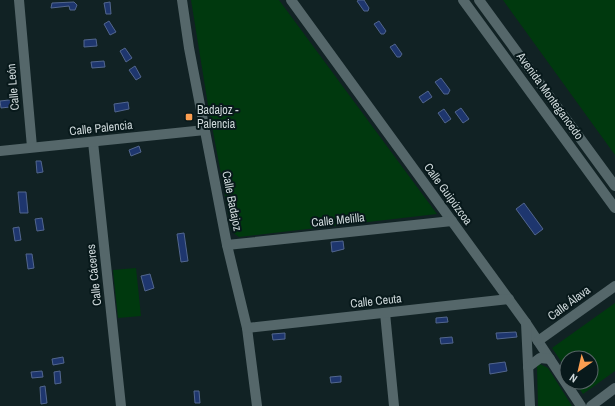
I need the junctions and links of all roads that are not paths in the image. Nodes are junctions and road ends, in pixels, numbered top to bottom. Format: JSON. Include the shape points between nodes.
{"nodes":[{"id":1,"x":19,"y":0,"type":"edge"},
{"id":2,"x":182,"y":0,"type":"edge"},
{"id":3,"x":292,"y":0,"type":"edge"},
{"id":4,"x":463,"y":0,"type":"edge"},
{"id":5,"x":479,"y":0,"type":"edge"},
{"id":6,"x":205,"y":130,"type":"junction"},
{"id":7,"x":93,"y":142,"type":"junction"},
{"id":8,"x":32,"y":147,"type":"junction"},
{"id":9,"x":0,"y":151,"type":"edge"},
{"id":10,"x":615,"y":186,"type":"edge"},
{"id":11,"x":615,"y":208,"type":"edge"},
{"id":12,"x":452,"y":221,"type":"junction"},
{"id":13,"x":227,"y":245,"type":"junction"},
{"id":14,"x":615,"y":286,"type":"edge"},
{"id":15,"x":509,"y":299,"type":"junction"},
{"id":16,"x":385,"y":313,"type":"junction"},
{"id":17,"x":526,"y":323,"type":"junction"},
{"id":18,"x":247,"y":328,"type":"junction"},
{"id":19,"x":538,"y":341,"type":"junction"},
{"id":20,"x":550,"y":359,"type":"junction"},
{"id":21,"x":528,"y":367,"type":"junction"},
{"id":22,"x":615,"y":388,"type":"edge"},
{"id":23,"x":121,"y":406,"type":"edge"},
{"id":24,"x":257,"y":406,"type":"edge"},
{"id":25,"x":394,"y":406,"type":"edge"},
{"id":26,"x":530,"y":406,"type":"edge"},
{"id":27,"x":581,"y":406,"type":"edge"},
{"id":28,"x":591,"y":406,"type":"edge"}],
"edges":[{"from":1,"to":8,"type":"street","name":"Calle León"},
{"from":2,"to":6,"type":"street","name":"Calle Badajoz"},
{"from":3,"to":12,"type":"street","name":"Calle Guipúzcoa"},
{"from":4,"to":11,"type":"street","name":"Avenida Montegancedo"},
{"from":5,"to":10,"type":"street","name":"Avenida Montegancedo"},
{"from":6,"to":7,"type":"street","name":"Calle Palencia"},
{"from":6,"to":13,"type":"street","name":"Calle Badajoz"},
{"from":7,"to":8,"type":"street","name":"Calle Palencia"},
{"from":7,"to":23,"type":"street","name":"Calle Cáceres"},
{"from":8,"to":9,"type":"street","name":"Calle Palencia"},
{"from":12,"to":13,"type":"street","name":"Calle Melilla"},
{"from":12,"to":15,"type":"street","name":"Calle Guipúzcoa"},
{"from":13,"to":18,"type":"street","name":"Calle Badajoz"},
{"from":14,"to":19,"type":"street","name":"Calle Álava"},
{"from":15,"to":16,"type":"street","name":"Calle Ceuta"},
{"from":15,"to":17,"type":"street","name":"Calle Guipúzcoa"},
{"from":16,"to":18,"type":"street","name":"Calle Ceuta"},
{"from":16,"to":25,"type":"street"},
{"from":17,"to":19,"type":"street","name":"Calle Guipúzcoa"},
{"from":17,"to":21,"type":"street"},
{"from":18,"to":24,"type":"street","name":"Calle Badajoz"},
{"from":19,"to":20,"type":"street","name":"Calle Guipúzcoa"},
{"from":20,"to":21,"type":"street","via":[[540,358]]},
{"from":20,"to":27,"type":"street","name":"Calle Guipúzcoa"},
{"from":21,"to":26,"type":"street"},
{"from":22,"to":28,"type":"street"}]}
